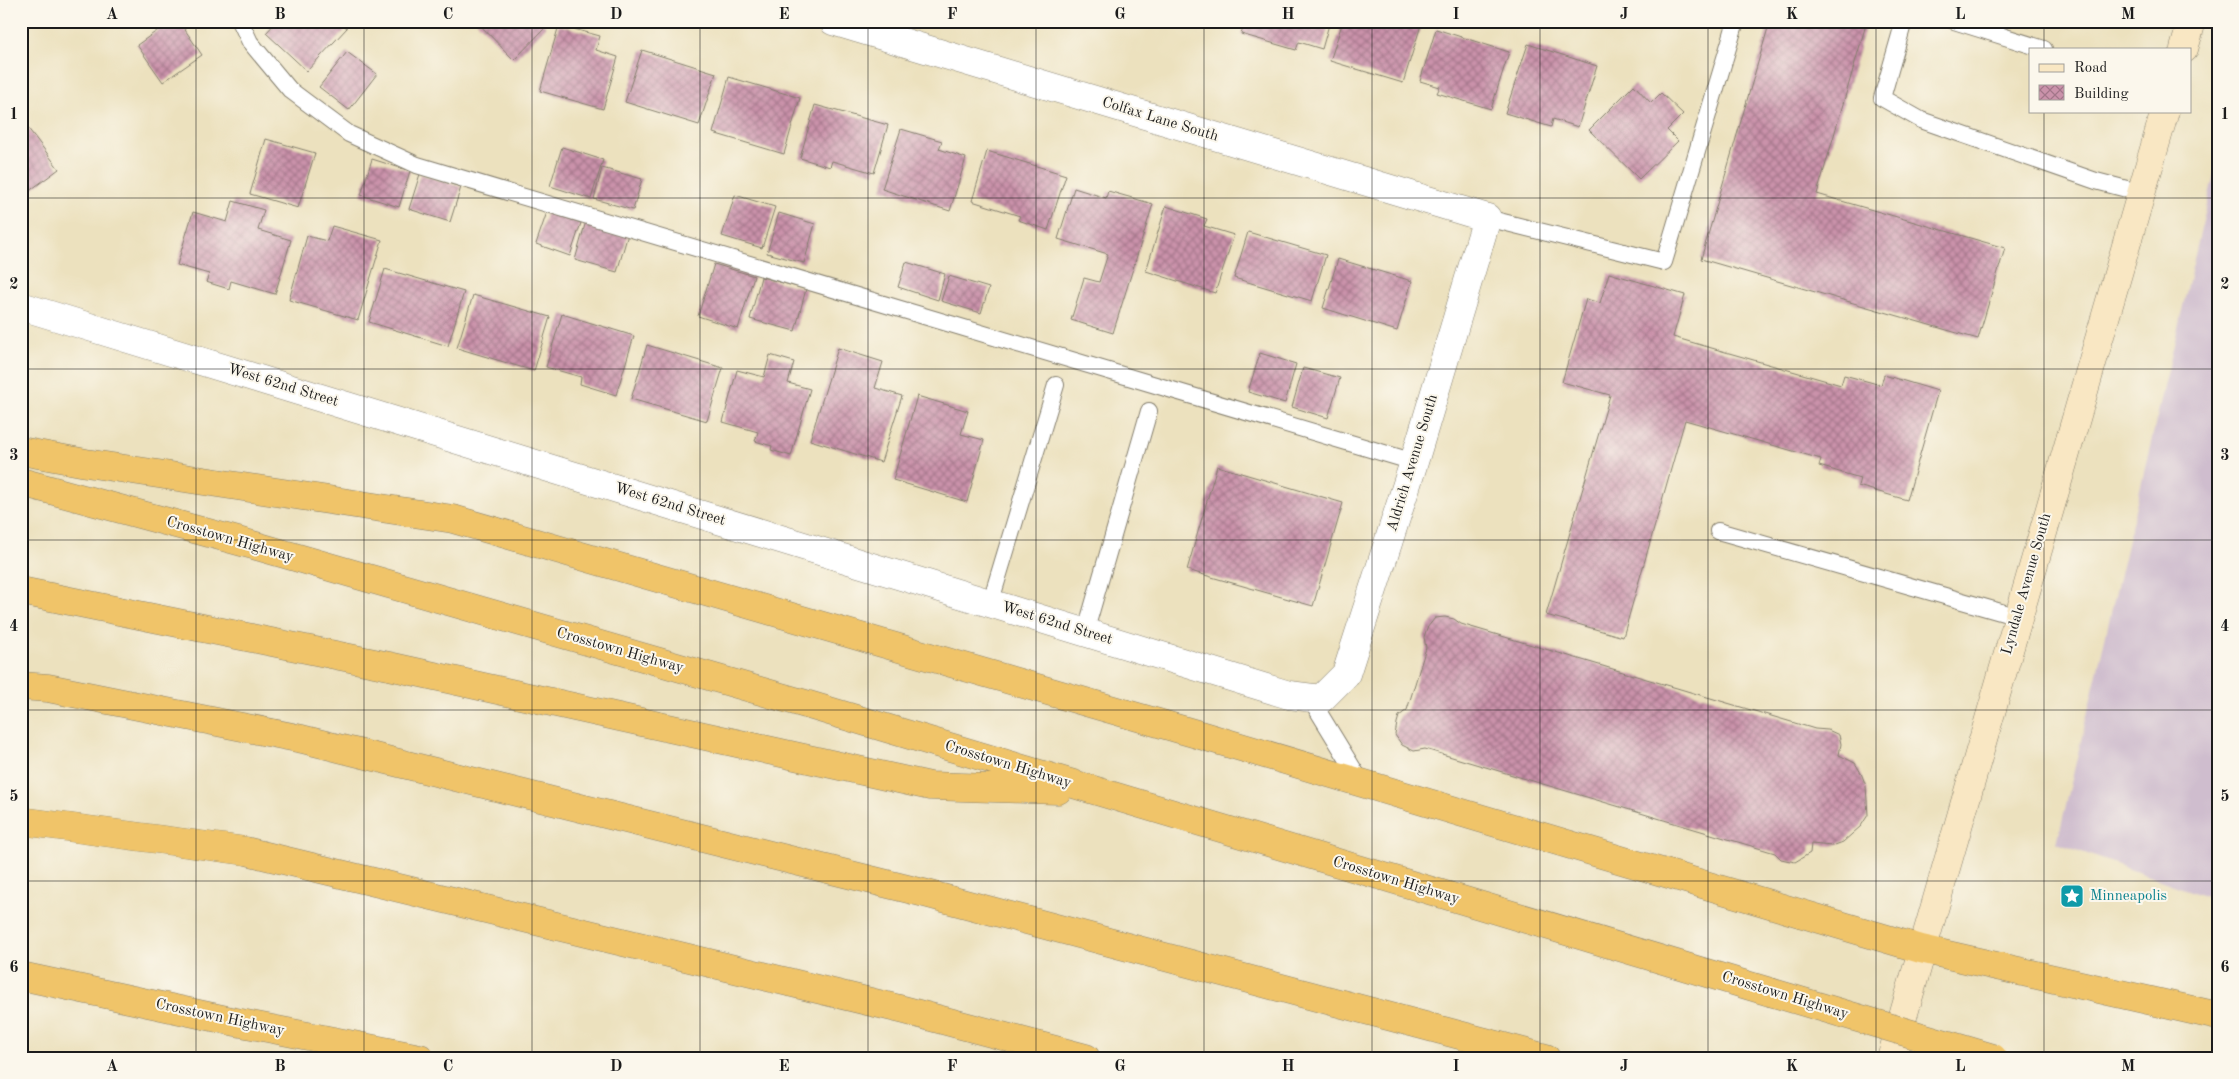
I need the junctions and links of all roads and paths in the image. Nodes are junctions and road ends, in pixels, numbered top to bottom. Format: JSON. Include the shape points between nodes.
{"nodes":[{"id":1,"x":240,"y":21,"type":"edge"},
{"id":2,"x":833,"y":21,"type":"edge"},
{"id":3,"x":1736,"y":21,"type":"edge"},
{"id":4,"x":1904,"y":21,"type":"edge"},
{"id":5,"x":1954,"y":21,"type":"edge"},
{"id":6,"x":2192,"y":21,"type":"edge"},
{"id":7,"x":2041,"y":48,"type":"edge"},
{"id":8,"x":2184,"y":48,"type":"edge"},
{"id":9,"x":2165,"y":112,"type":"edge"},
{"id":10,"x":2142,"y":193,"type":"junction"},
{"id":11,"x":1487,"y":218,"type":"junction"},
{"id":12,"x":21,"y":306,"type":"edge"},
{"id":13,"x":1056,"y":384,"type":"dead end"},
{"id":14,"x":1149,"y":410,"type":"dead end"},
{"id":15,"x":21,"y":451,"type":"edge"},
{"id":16,"x":1414,"y":462,"type":"junction"},
{"id":17,"x":21,"y":482,"type":"edge"},
{"id":18,"x":1718,"y":530,"type":"dead end"},
{"id":19,"x":21,"y":591,"type":"edge"},
{"id":20,"x":990,"y":604,"type":"junction"},
{"id":21,"x":2018,"y":617,"type":"junction"},
{"id":22,"x":1085,"y":633,"type":"junction"},
{"id":23,"x":21,"y":686,"type":"edge"},
{"id":24,"x":1315,"y":698,"type":"junction"},
{"id":25,"x":1362,"y":783,"type":"junction"},
{"id":26,"x":1095,"y":792,"type":"junction"},
{"id":27,"x":21,"y":822,"type":"edge"},
{"id":28,"x":1921,"y":949,"type":"junction"},
{"id":29,"x":21,"y":976,"type":"edge"},
{"id":30,"x":2218,"y":1016,"type":"edge"},
{"id":31,"x":420,"y":1058,"type":"edge"},
{"id":32,"x":1086,"y":1058,"type":"edge"},
{"id":33,"x":1546,"y":1058,"type":"edge"},
{"id":34,"x":1891,"y":1058,"type":"edge"},
{"id":35,"x":1993,"y":1058,"type":"edge"}],
"edges":[{"from":1,"to":16,"type":"lane","via":[[250,42],[290,90],[349,134],[417,165]]},
{"from":2,"to":11,"type":"street","name":"Colfax Lane South"},
{"from":3,"to":11,"type":"lane","via":[[1664,262]]},
{"from":4,"to":10,"type":"lane","via":[[1882,98],[1921,120],[2096,181]]},
{"from":5,"to":7,"type":"lane"},
{"from":6,"to":8,"type":"main road"},
{"from":9,"to":10,"type":"main road","name":"Lyndale Avenue South"},
{"from":10,"to":21,"type":"main road","name":"Lyndale Avenue South"},
{"from":11,"to":16,"type":"street","name":"Aldrich Avenue South"},
{"from":12,"to":20,"type":"street","name":"West 62nd Street"},
{"from":13,"to":20,"type":"lane"},
{"from":14,"to":22,"type":"lane"},
{"from":15,"to":25,"type":"highway","via":[[453,519]]},
{"from":16,"to":24,"type":"street","name":"Aldrich Avenue South","via":[[1346,674]]},
{"from":17,"to":26,"type":"highway","name":"Crosstown Highway","via":[[800,702]]},
{"from":18,"to":21,"type":"lane"},
{"from":19,"to":26,"type":"highway","via":[[389,666],[930,786]]},
{"from":20,"to":22,"type":"street","name":"West 62nd Street"},
{"from":21,"to":28,"type":"main road","name":"Lyndale Avenue South"},
{"from":22,"to":24,"type":"street","name":"West 62nd Street","via":[[1289,695]]},
{"from":23,"to":33,"type":"highway","via":[[48,688],[302,739],[924,893]]},
{"from":24,"to":25,"type":"lane"},
{"from":25,"to":28,"type":"highway"},
{"from":26,"to":35,"type":"highway","name":"Crosstown Highway","bridge":true},
{"from":27,"to":32,"type":"highway","via":[[246,851],[904,1010]]},
{"from":28,"to":30,"type":"highway"},
{"from":28,"to":34,"type":"main road","name":"Lyndale Avenue South"},
{"from":29,"to":31,"type":"highway","name":"Crosstown Highway"}]}
